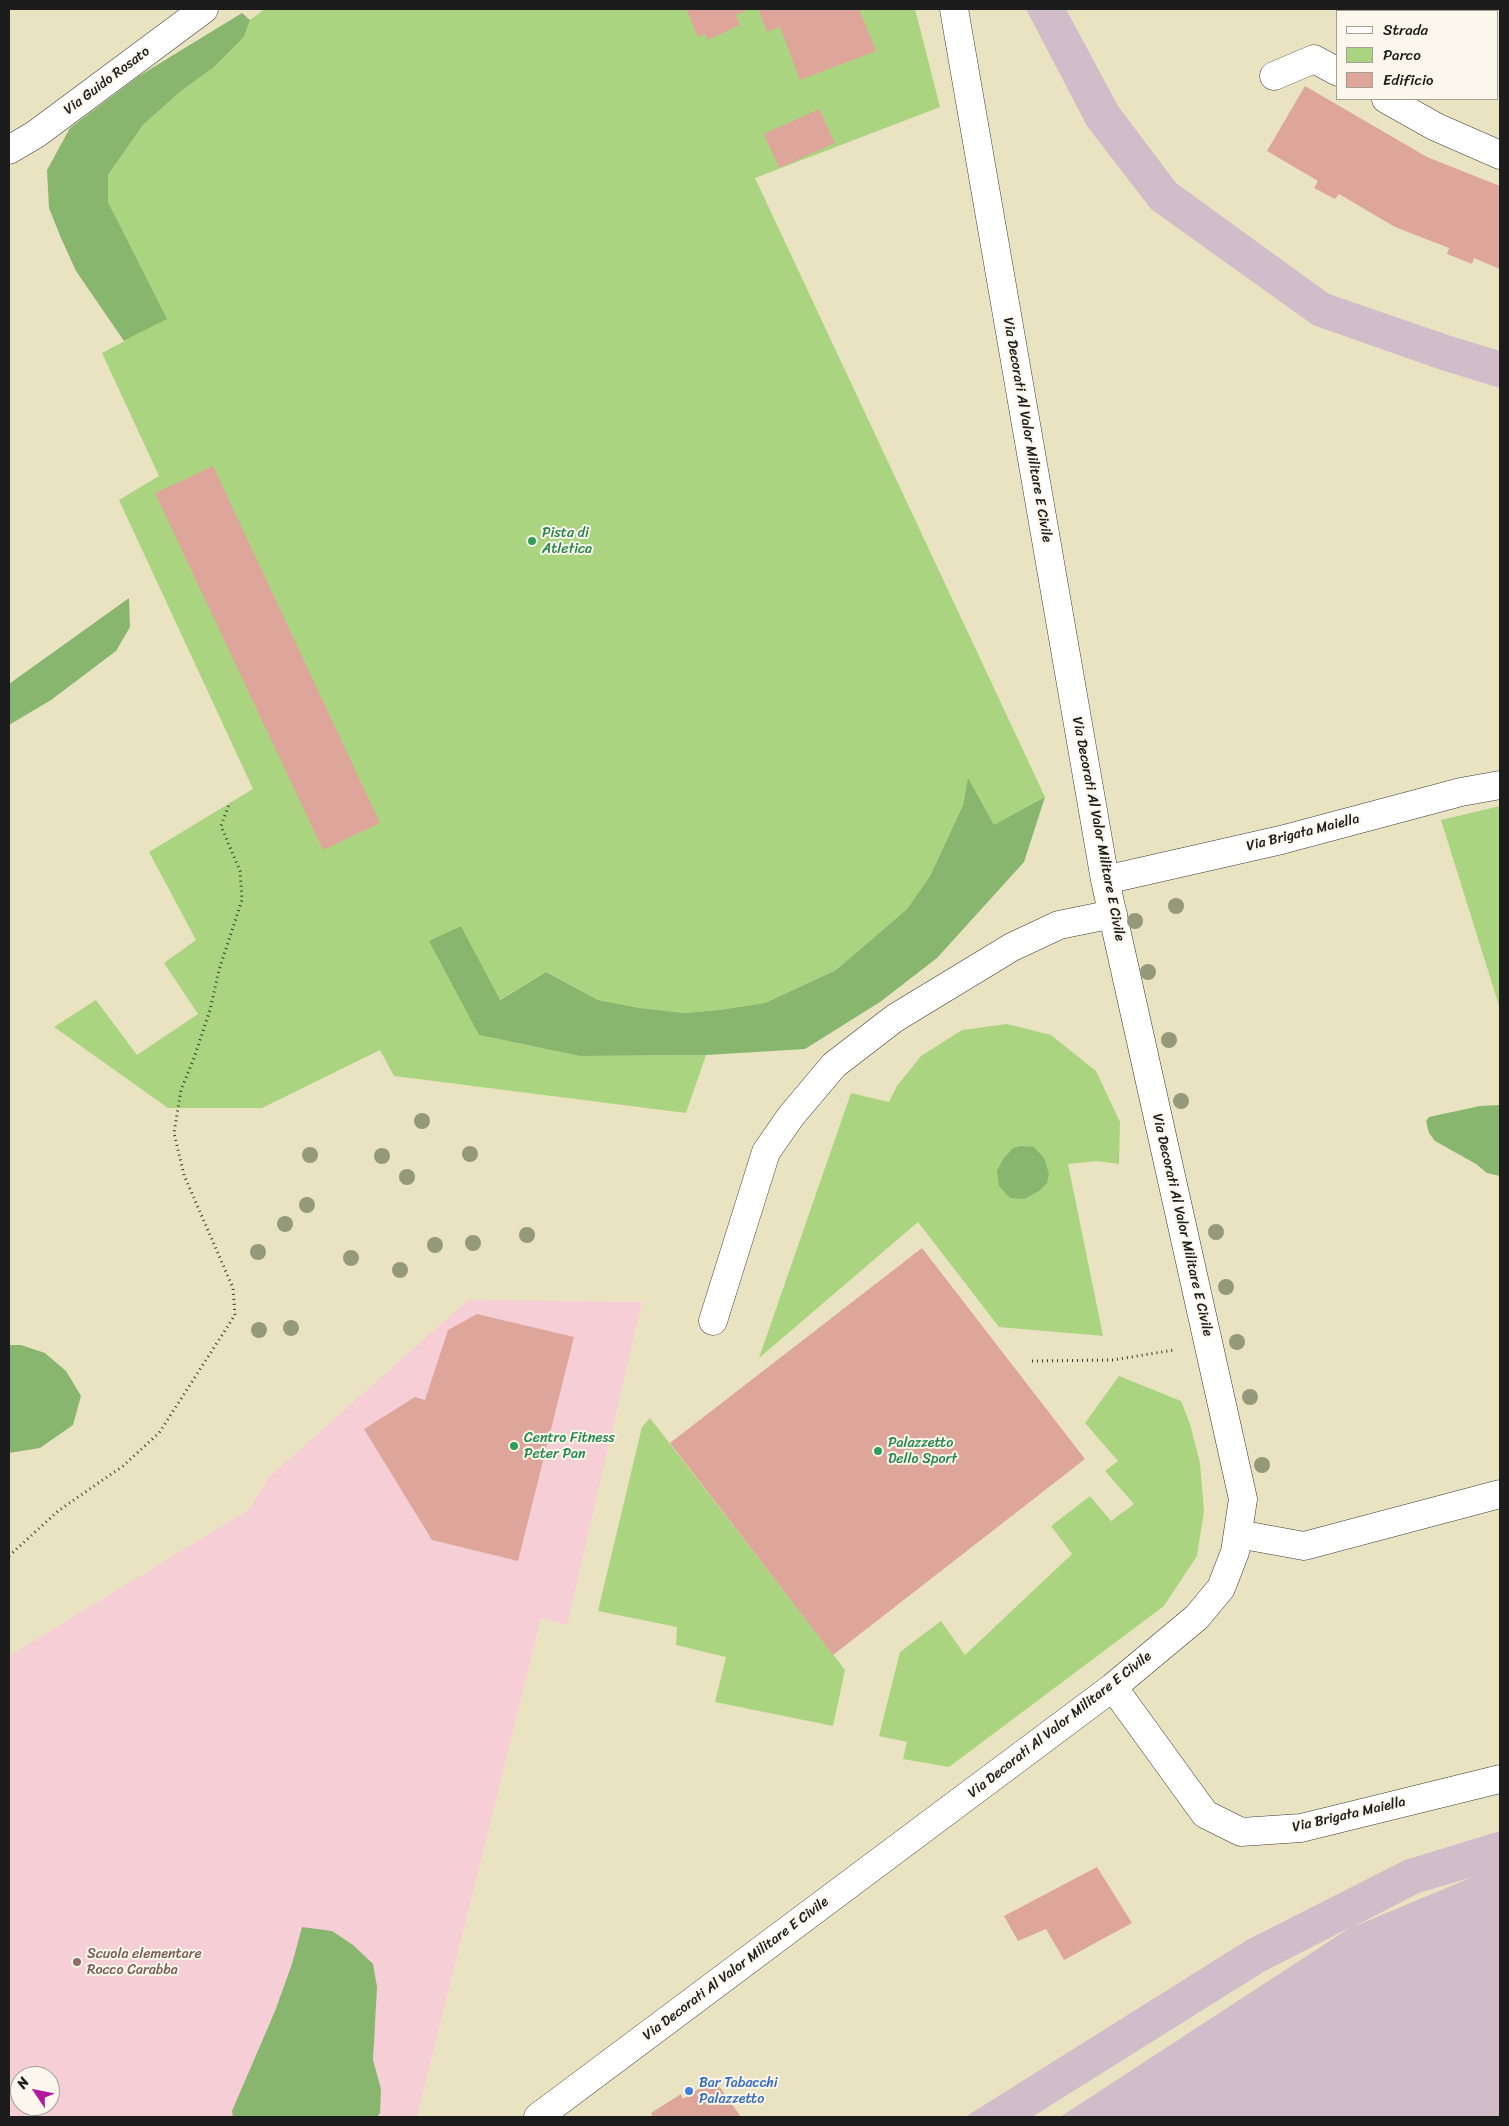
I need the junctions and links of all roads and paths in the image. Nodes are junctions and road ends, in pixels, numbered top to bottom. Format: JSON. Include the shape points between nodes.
{"nodes":[{"id":1,"x":204,"y":9,"type":"edge"},
{"id":2,"x":954,"y":9,"type":"edge"},
{"id":3,"x":1336,"y":71,"type":"edge"},
{"id":4,"x":1274,"y":76,"type":"dead end"},
{"id":5,"x":1388,"y":100,"type":"edge"},
{"id":6,"x":9,"y":150,"type":"edge"},
{"id":7,"x":1500,"y":155,"type":"edge"},
{"id":8,"x":1500,"y":785,"type":"edge"},
{"id":9,"x":230,"y":802,"type":"dead end"},
{"id":10,"x":1105,"y":880,"type":"junction"},
{"id":11,"x":1113,"y":914,"type":"junction"},
{"id":12,"x":713,"y":1321,"type":"dead end"},
{"id":13,"x":1209,"y":1344,"type":"junction"},
{"id":14,"x":1032,"y":1361,"type":"dead end"},
{"id":15,"x":1500,"y":1494,"type":"edge"},
{"id":16,"x":1238,"y":1534,"type":"junction"},
{"id":17,"x":9,"y":1556,"type":"edge"},
{"id":18,"x":1113,"y":1687,"type":"junction"},
{"id":19,"x":1500,"y":1779,"type":"edge"},
{"id":20,"x":538,"y":2117,"type":"edge"}],
"edges":[{"from":1,"to":6,"type":"street","name":"Via Guido Rosato","via":[[36,134]]},
{"from":2,"to":10,"type":"street","name":"Via Decorati Al Valor Militare E Civile"},
{"from":3,"to":4,"type":"street","via":[[1314,59]]},
{"from":5,"to":7,"type":"street","via":[[1436,127]]},
{"from":8,"to":10,"type":"street","name":"Via Brigata Maiella"},
{"from":9,"to":17,"type":"path","via":[[221,826],[240,871],[242,900],[219,970],[210,1010],[181,1090],[174,1133],[184,1175],[232,1288],[235,1315],[160,1433],[123,1466],[58,1511]]},
{"from":10,"to":11,"type":"street","name":"Via Decorati Al Valor Militare E Civile"},
{"from":11,"to":12,"type":"street","via":[[1059,925],[1012,947],[895,1018],[834,1065],[766,1152]]},
{"from":11,"to":13,"type":"street","name":"Via Decorati Al Valor Militare E Civile"},
{"from":13,"to":14,"type":"path","via":[[1113,1360]]},
{"from":13,"to":16,"type":"street","name":"Via Decorati Al Valor Militare E Civile","via":[[1243,1499]]},
{"from":15,"to":16,"type":"street","via":[[1304,1546]]},
{"from":16,"to":18,"type":"street","name":"Via Decorati Al Valor Militare E Civile","via":[[1235,1552],[1220,1588],[1197,1617]]},
{"from":18,"to":19,"type":"street","name":"Via Brigata Maiella","via":[[1205,1814],[1241,1832],[1301,1828]]},
{"from":18,"to":20,"type":"street","name":"Via Decorati Al Valor Militare E Civile"}]}
